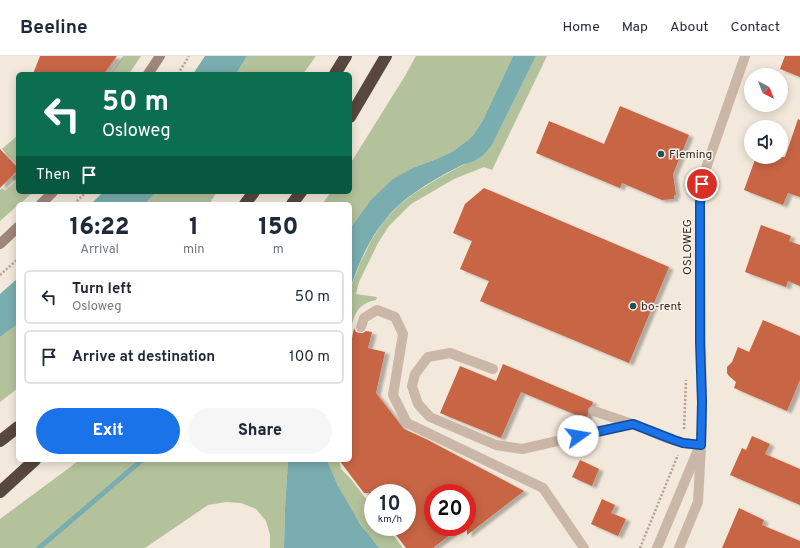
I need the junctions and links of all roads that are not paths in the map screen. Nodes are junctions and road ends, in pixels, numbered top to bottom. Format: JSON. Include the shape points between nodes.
{"nodes":[{"id":1,"x":160,"y":56,"type":"edge"},
{"id":2,"x":346,"y":56,"type":"edge"},
{"id":3,"x":386,"y":56,"type":"edge"},
{"id":4,"x":745,"y":56,"type":"edge"},
{"id":5,"x":149,"y":72,"type":"edge"},
{"id":6,"x":336,"y":72,"type":"edge"},
{"id":7,"x":352,"y":114,"type":"edge"},
{"id":8,"x":51,"y":194,"type":"edge"},
{"id":9,"x":252,"y":194,"type":"edge"},
{"id":10,"x":43,"y":202,"type":"edge"},
{"id":11,"x":246,"y":202,"type":"edge"},
{"id":12,"x":16,"y":229,"type":"edge"},
{"id":13,"x":0,"y":244,"type":"edge"},
{"id":14,"x":361,"y":327,"type":"dead end"},
{"id":15,"x":492,"y":369,"type":"dead end"},
{"id":16,"x":594,"y":411,"type":"dead end"},
{"id":17,"x":633,"y":424,"type":"junction"},
{"id":18,"x":16,"y":429,"type":"edge"},
{"id":19,"x":0,"y":441,"type":"edge"},
{"id":20,"x":701,"y":445,"type":"junction"},
{"id":21,"x":31,"y":462,"type":"edge"},
{"id":22,"x":32,"y":462,"type":"edge"},
{"id":23,"x":0,"y":483,"type":"edge"},
{"id":24,"x":0,"y":492,"type":"edge"},
{"id":25,"x":584,"y":548,"type":"edge"},
{"id":26,"x":657,"y":548,"type":"edge"},
{"id":27,"x":679,"y":548,"type":"edge"}],
"edges":[{"from":1,"to":5,"type":"street"},
{"from":2,"to":6,"type":"highway"},
{"from":3,"to":7,"type":"highway"},
{"from":4,"to":20,"type":"street","name":"OSLOWEG","via":[[702,184]]},
{"from":8,"to":10,"type":"street"},
{"from":9,"to":11,"type":"highway"},
{"from":12,"to":13,"type":"street"},
{"from":14,"to":25,"type":"street","via":[[364,318],[377,310],[395,317],[403,334],[393,395],[407,423],[543,488]]},
{"from":15,"to":17,"type":"street","via":[[450,353],[428,357],[415,374],[412,386],[418,404],[430,417],[496,445],[522,449]]},
{"from":16,"to":17,"type":"street"},
{"from":17,"to":20,"type":"street","via":[[666,438]]},
{"from":18,"to":19,"type":"highway"},
{"from":20,"to":26,"type":"street","name":"OSLOWEG"},
{"from":20,"to":27,"type":"street","name":"OSLOWEG","via":[[698,502]]},
{"from":21,"to":23,"type":"highway"},
{"from":22,"to":24,"type":"highway"}]}
